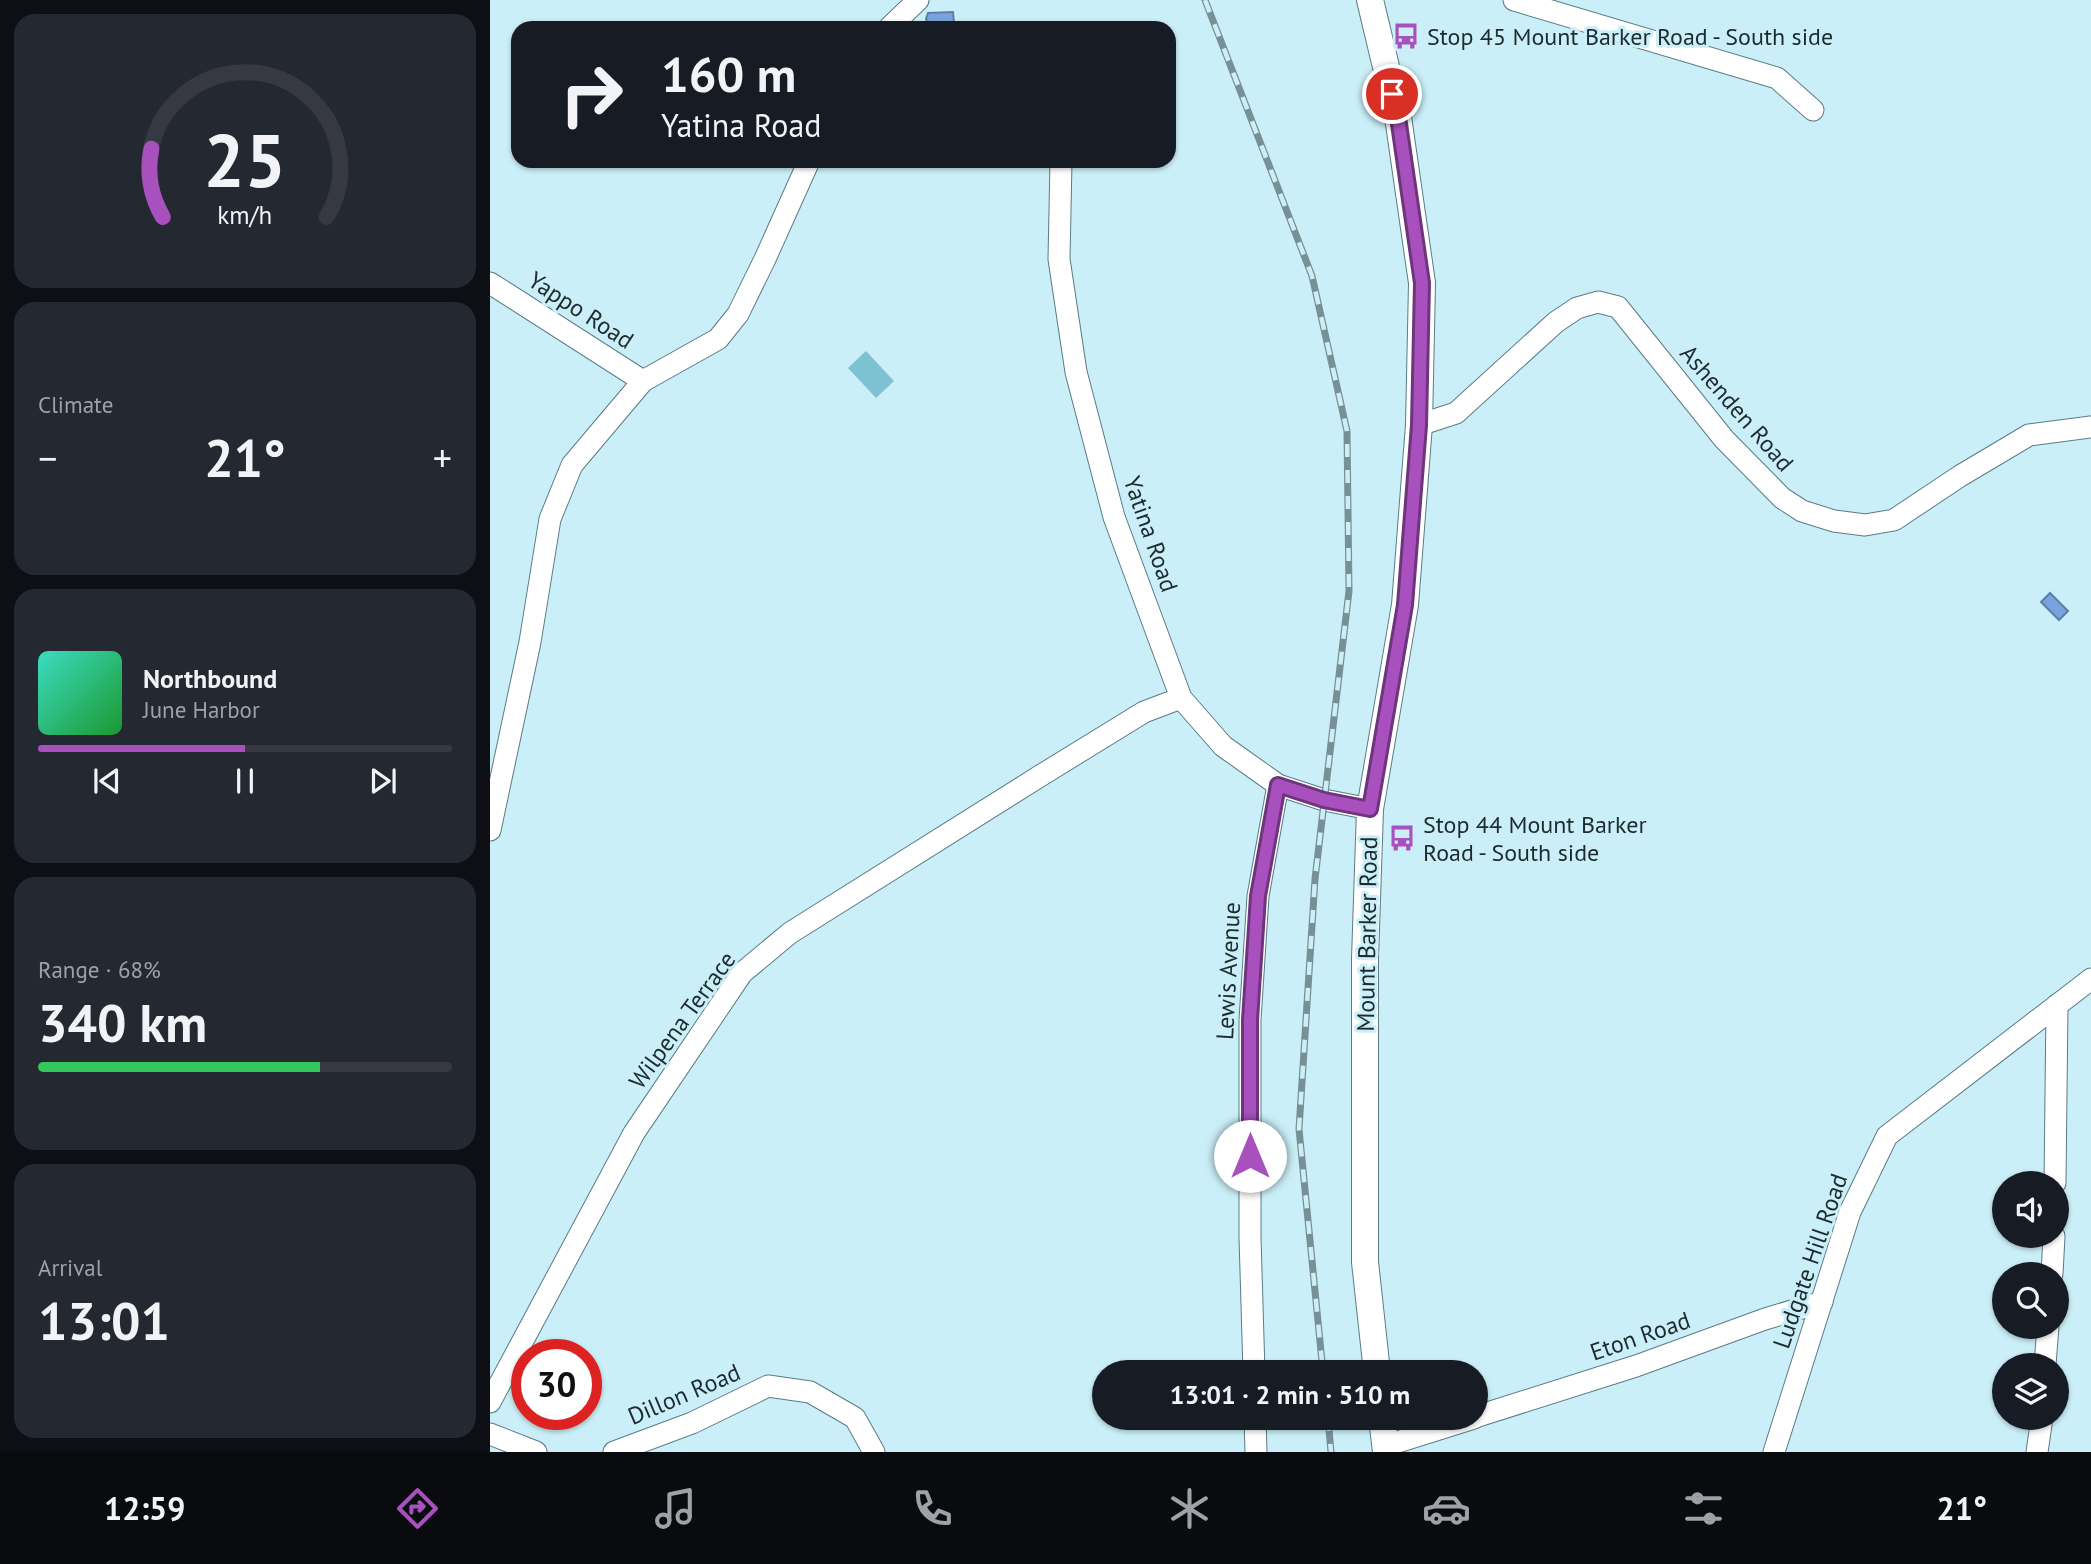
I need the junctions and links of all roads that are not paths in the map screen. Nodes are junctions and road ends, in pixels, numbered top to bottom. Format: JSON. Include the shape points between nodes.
{"nodes":[{"id":1,"x":918,"y":0,"type":"edge"},
{"id":2,"x":1370,"y":0,"type":"edge"},
{"id":3,"x":1514,"y":0,"type":"edge"},
{"id":4,"x":897,"y":21,"type":"edge"},
{"id":5,"x":1813,"y":110,"type":"dead end"},
{"id":6,"x":806,"y":168,"type":"edge"},
{"id":7,"x":1061,"y":168,"type":"edge"},
{"id":8,"x":490,"y":283,"type":"edge"},
{"id":9,"x":643,"y":381,"type":"junction"},
{"id":10,"x":1419,"y":425,"type":"junction"},
{"id":11,"x":2091,"y":427,"type":"edge"},
{"id":12,"x":1181,"y":698,"type":"junction"},
{"id":13,"x":1278,"y":785,"type":"junction"},
{"id":14,"x":1370,"y":809,"type":"junction"},
{"id":15,"x":490,"y":830,"type":"edge"},
{"id":16,"x":2091,"y":979,"type":"edge"},
{"id":17,"x":2057,"y":1005,"type":"junction"},
{"id":18,"x":2055,"y":1171,"type":"edge"},
{"id":19,"x":1822,"y":1302,"type":"junction"},
{"id":20,"x":1254,"y":1360,"type":"edge"},
{"id":21,"x":1376,"y":1360,"type":"edge"},
{"id":22,"x":490,"y":1402,"type":"edge"},
{"id":23,"x":1488,"y":1413,"type":"edge"},
{"id":24,"x":1255,"y":1430,"type":"edge"},
{"id":25,"x":1383,"y":1430,"type":"edge"},
{"id":26,"x":1438,"y":1430,"type":"edge"},
{"id":27,"x":2040,"y":1430,"type":"edge"},
{"id":28,"x":490,"y":1434,"type":"edge"},
{"id":29,"x":1385,"y":1449,"type":"edge"},
{"id":30,"x":536,"y":1452,"type":"edge"},
{"id":31,"x":614,"y":1452,"type":"edge"},
{"id":32,"x":874,"y":1452,"type":"edge"},
{"id":33,"x":1256,"y":1452,"type":"edge"},
{"id":34,"x":1774,"y":1452,"type":"edge"},
{"id":35,"x":2037,"y":1452,"type":"edge"}],
"edges":[{"from":1,"to":4,"type":"street"},
{"from":2,"to":10,"type":"main road","name":"Mount Barker Road","via":[[1398,117],[1422,283]]},
{"from":3,"to":5,"type":"street","via":[[1777,78]]},
{"from":6,"to":9,"type":"street","via":[[738,314],[718,339]]},
{"from":7,"to":12,"type":"street","name":"Yatina Road","via":[[1059,258],[1076,372],[1114,517]]},
{"from":8,"to":9,"type":"street","name":"Yappo Road"},
{"from":9,"to":15,"type":"street","via":[[572,465],[550,519],[530,642]]},
{"from":10,"to":11,"type":"street","name":"Ashenden Road","via":[[1456,412],[1556,322],[1577,308],[1598,302],[1618,307],[1724,439],[1782,498],[1802,511],[1833,521],[1865,525],[1894,520],[2029,435]]},
{"from":10,"to":14,"type":"main road","name":"Mount Barker Road","via":[[1405,605]]},
{"from":12,"to":13,"type":"street","name":"Yatina Road","via":[[1223,746]]},
{"from":12,"to":22,"type":"street","name":"Wilpena Terrace","via":[[1144,712],[1040,776],[790,933],[742,973],[634,1133]]},
{"from":13,"to":14,"type":"street","name":"Yatina Road"},
{"from":13,"to":20,"type":"street","name":"Lewis Avenue","via":[[1258,896],[1250,1020]]},
{"from":14,"to":21,"type":"main road","name":"Mount Barker Road","via":[[1365,1262]]},
{"from":16,"to":17,"type":"street","name":"Ludgate Hill Road"},
{"from":17,"to":18,"type":"street"},
{"from":17,"to":19,"type":"street","name":"Ludgate Hill Road","via":[[1887,1136],[1850,1212]]},
{"from":19,"to":23,"type":"street","name":"Eton Road"},
{"from":19,"to":34,"type":"street","name":"Ludgate Hill Road"},
{"from":24,"to":33,"type":"street"},
{"from":25,"to":29,"type":"main road"},
{"from":26,"to":29,"type":"street","name":"Eton Road"},
{"from":27,"to":35,"type":"street"},
{"from":28,"to":30,"type":"street"},
{"from":31,"to":32,"type":"street","name":"Dillon Road","via":[[692,1423],[768,1386],[810,1392],[855,1418]]}]}
